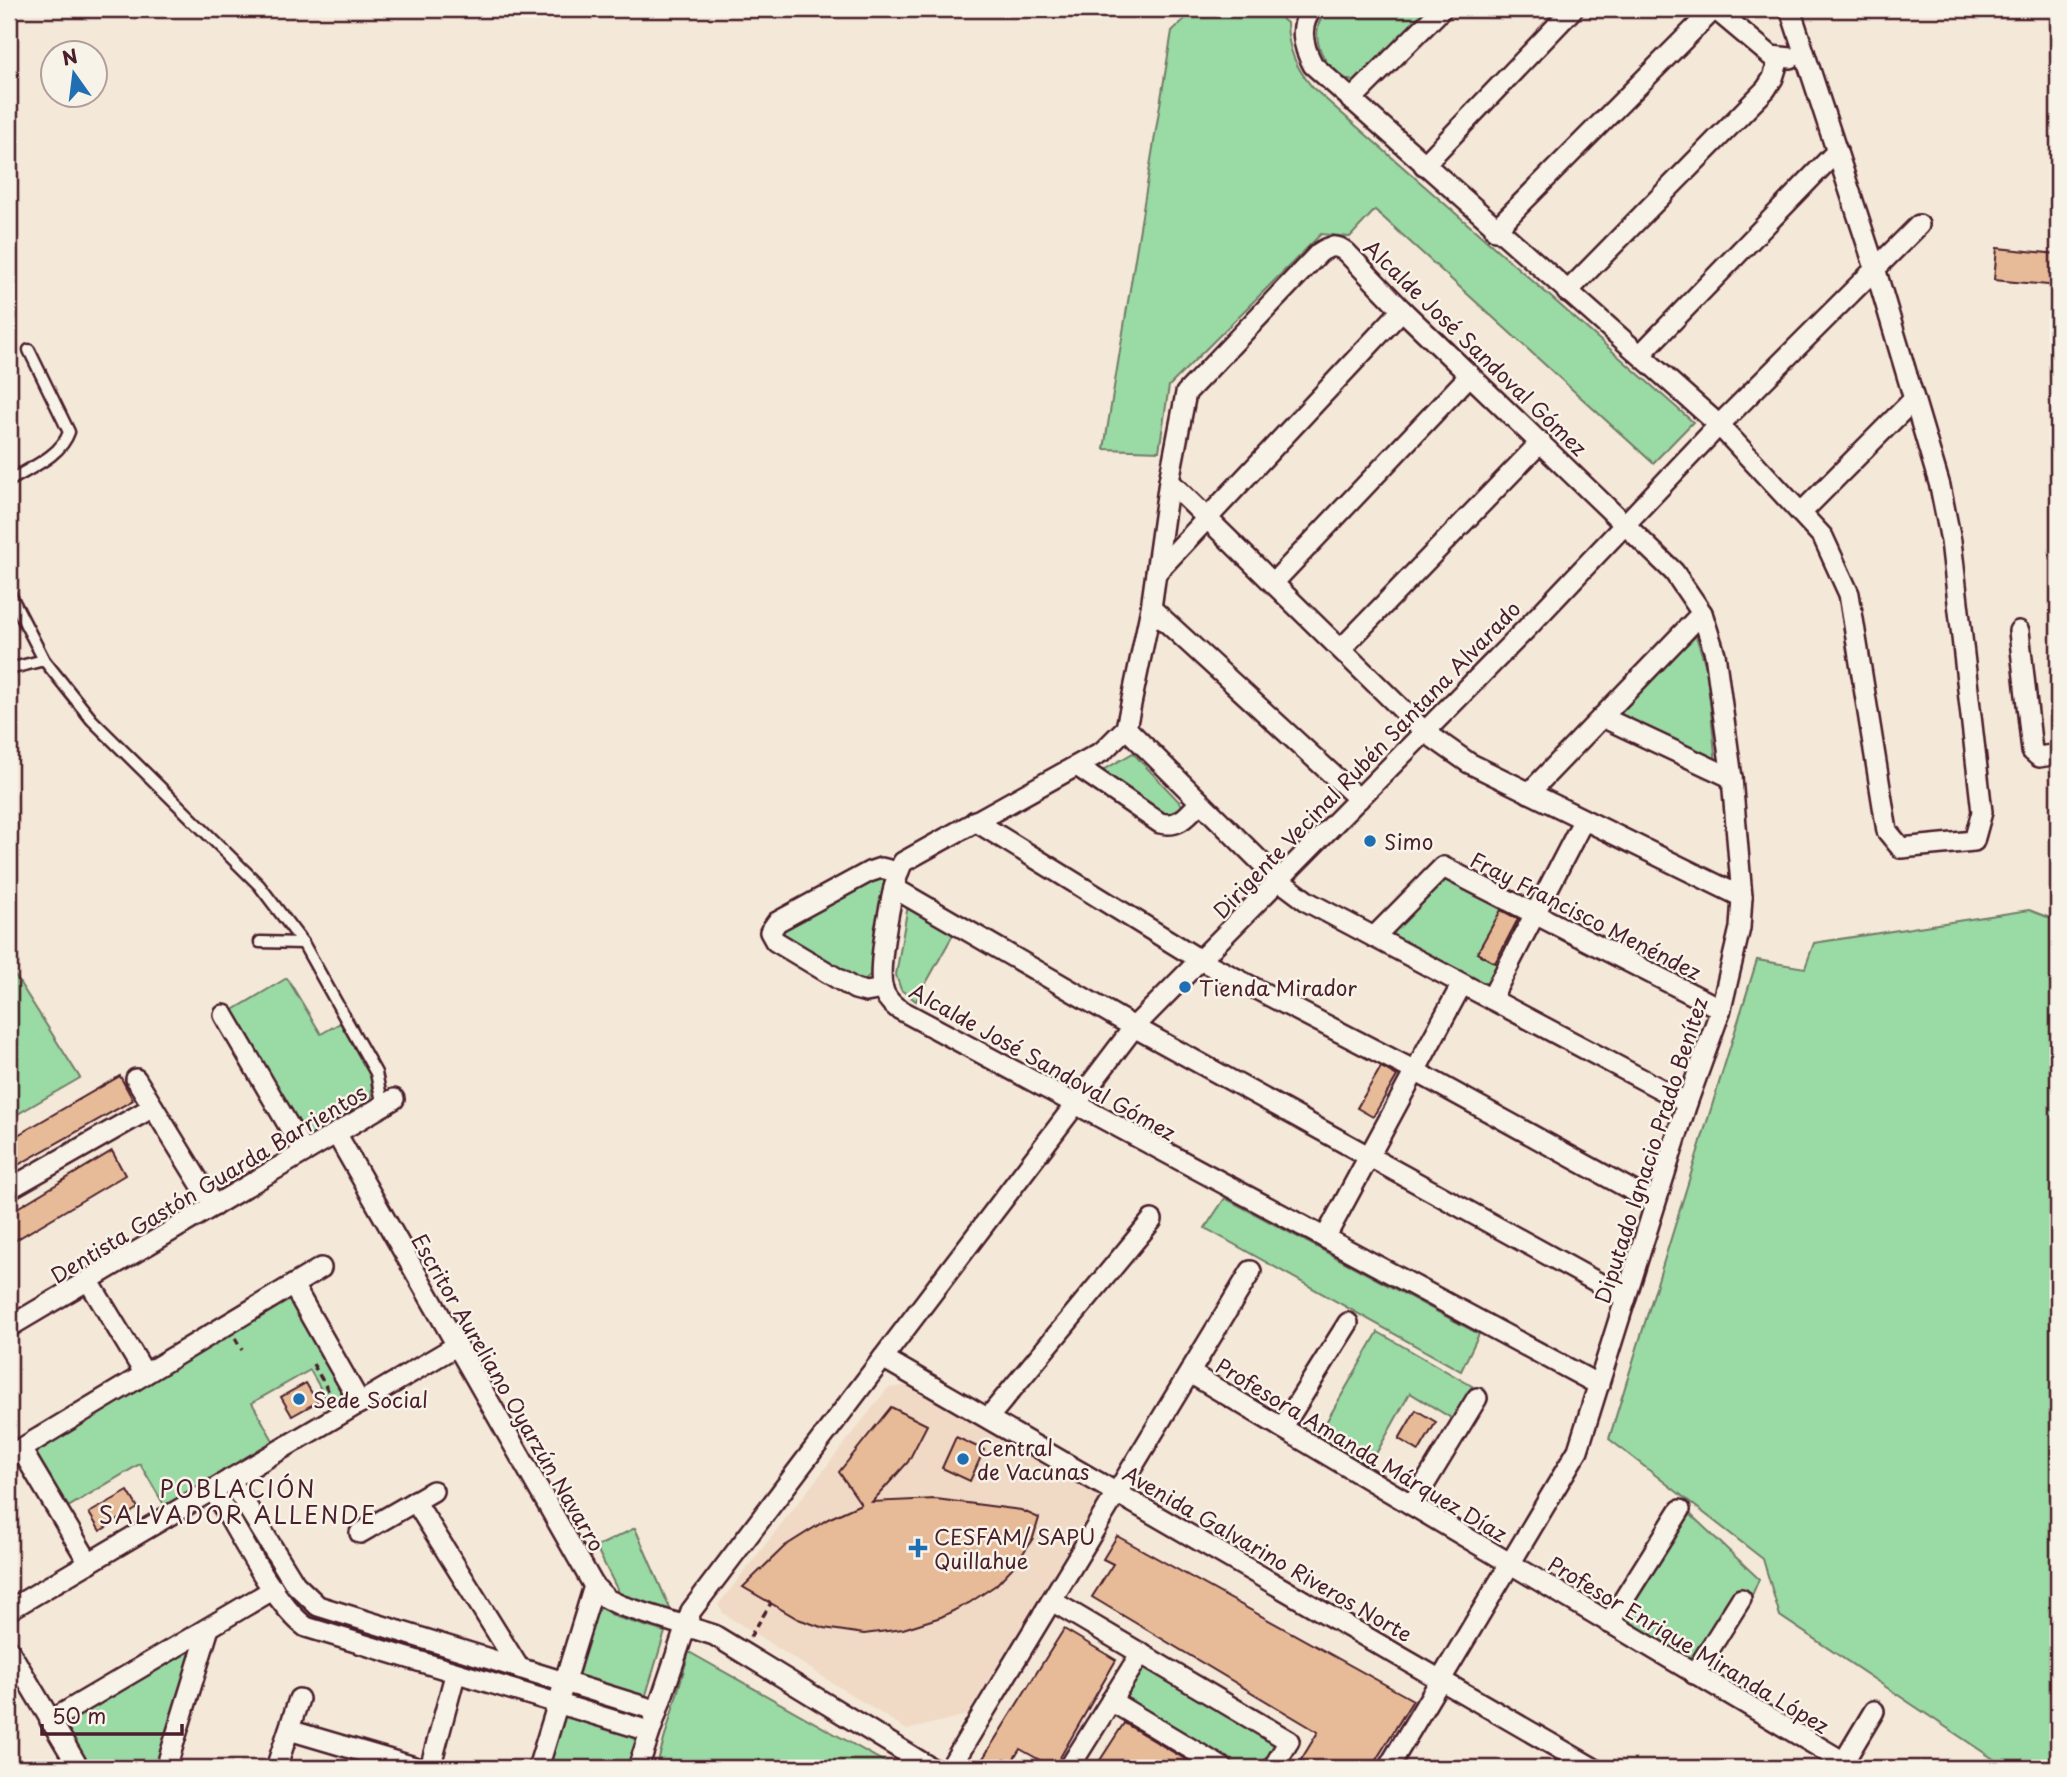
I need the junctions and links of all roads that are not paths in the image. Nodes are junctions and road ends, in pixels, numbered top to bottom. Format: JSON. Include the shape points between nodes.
{"nodes":[{"id":1,"x":1312,"y":9,"type":"edge"},
{"id":2,"x":1441,"y":9,"type":"edge"},
{"id":3,"x":1573,"y":9,"type":"edge"},
{"id":4,"x":1714,"y":9,"type":"edge"},
{"id":5,"x":1790,"y":9,"type":"edge"},
{"id":6,"x":1779,"y":58,"type":"junction"},
{"id":7,"x":1806,"y":58,"type":"junction"},
{"id":8,"x":1351,"y":100,"type":"junction"},
{"id":9,"x":1838,"y":151,"type":"junction"},
{"id":10,"x":1424,"y":165,"type":"junction"},
{"id":11,"x":1919,"y":225,"type":"dead end"},
{"id":12,"x":1495,"y":230,"type":"junction"},
{"id":13,"x":1875,"y":268,"type":"junction"},
{"id":14,"x":1567,"y":292,"type":"junction"},
{"id":15,"x":1402,"y":310,"type":"junction"},
{"id":16,"x":29,"y":350,"type":"dead end"},
{"id":17,"x":1641,"y":354,"type":"junction"},
{"id":18,"x":1470,"y":375,"type":"junction"},
{"id":19,"x":1914,"y":399,"type":"junction"},
{"id":20,"x":1718,"y":425,"type":"junction"},
{"id":21,"x":1541,"y":442,"type":"junction"},
{"id":22,"x":9,"y":481,"type":"edge"},
{"id":23,"x":1169,"y":481,"type":"junction"},
{"id":24,"x":1801,"y":513,"type":"junction"},
{"id":25,"x":1208,"y":518,"type":"junction"},
{"id":26,"x":1624,"y":523,"type":"junction"},
{"id":27,"x":1156,"y":573,"type":"junction"},
{"id":28,"x":1275,"y":582,"type":"junction"},
{"id":29,"x":9,"y":592,"type":"edge"},
{"id":30,"x":1151,"y":608,"type":"junction"},
{"id":31,"x":1702,"y":612,"type":"junction"},
{"id":32,"x":2019,"y":631,"type":"dead end"},
{"id":33,"x":1342,"y":648,"type":"junction"},
{"id":34,"x":44,"y":660,"type":"junction"},
{"id":35,"x":9,"y":669,"type":"edge"},
{"id":36,"x":1602,"y":717,"type":"junction"},
{"id":37,"x":1126,"y":728,"type":"junction"},
{"id":38,"x":1425,"y":732,"type":"junction"},
{"id":39,"x":2058,"y":754,"type":"edge"},
{"id":40,"x":1077,"y":766,"type":"junction"},
{"id":41,"x":1732,"y":778,"type":"junction"},
{"id":42,"x":1529,"y":793,"type":"junction"},
{"id":43,"x":1359,"y":799,"type":"junction"},
{"id":44,"x":1200,"y":802,"type":"junction"},
{"id":45,"x":975,"y":821,"type":"junction"},
{"id":46,"x":1583,"y":821,"type":"junction"},
{"id":47,"x":896,"y":880,"type":"junction"},
{"id":48,"x":1280,"y":881,"type":"junction"},
{"id":49,"x":1742,"y":897,"type":"junction"},
{"id":50,"x":1534,"y":914,"type":"junction"},
{"id":51,"x":1374,"y":937,"type":"junction"},
{"id":52,"x":260,"y":942,"type":"dead end"},
{"id":53,"x":303,"y":943,"type":"junction"},
{"id":54,"x":1200,"y":960,"type":"junction"},
{"id":55,"x":1462,"y":984,"type":"junction"},
{"id":56,"x":883,"y":989,"type":"junction"},
{"id":57,"x":1491,"y":999,"type":"junction"},
{"id":58,"x":1721,"y":1009,"type":"junction"},
{"id":59,"x":224,"y":1015,"type":"dead end"},
{"id":60,"x":1134,"y":1027,"type":"junction"},
{"id":61,"x":1415,"y":1071,"type":"junction"},
{"id":62,"x":136,"y":1079,"type":"dead end"},
{"id":63,"x":389,"y":1102,"type":"joint"},
{"id":64,"x":1687,"y":1103,"type":"junction"},
{"id":65,"x":1073,"y":1104,"type":"junction"},
{"id":66,"x":153,"y":1107,"type":"junction"},
{"id":67,"x":336,"y":1133,"type":"junction"},
{"id":68,"x":304,"y":1152,"type":"junction"},
{"id":69,"x":1370,"y":1155,"type":"junction"},
{"id":70,"x":9,"y":1189,"type":"edge"},
{"id":71,"x":1655,"y":1203,"type":"junction"},
{"id":72,"x":214,"y":1206,"type":"junction"},
{"id":73,"x":1152,"y":1220,"type":"dead end"},
{"id":74,"x":1325,"y":1238,"type":"junction"},
{"id":75,"x":321,"y":1268,"type":"dead end"},
{"id":76,"x":1251,"y":1270,"type":"dead end"},
{"id":77,"x":88,"y":1280,"type":"junction"},
{"id":78,"x":293,"y":1285,"type":"junction"},
{"id":79,"x":1626,"y":1298,"type":"junction"},
{"id":80,"x":1348,"y":1323,"type":"dead end"},
{"id":81,"x":9,"y":1327,"type":"edge"},
{"id":82,"x":456,"y":1346,"type":"junction"},
{"id":83,"x":883,"y":1358,"type":"junction"},
{"id":84,"x":1190,"y":1373,"type":"junction"},
{"id":85,"x":145,"y":1374,"type":"junction"},
{"id":86,"x":1600,"y":1385,"type":"junction"},
{"id":87,"x":1476,"y":1398,"type":"dead end"},
{"id":88,"x":360,"y":1403,"type":"junction"},
{"id":89,"x":988,"y":1418,"type":"junction"},
{"id":90,"x":1282,"y":1428,"type":"junction"},
{"id":91,"x":15,"y":1452,"type":"edge"},
{"id":92,"x":230,"y":1479,"type":"junction"},
{"id":93,"x":212,"y":1490,"type":"junction"},
{"id":94,"x":433,"y":1491,"type":"dead end"},
{"id":95,"x":1118,"y":1493,"type":"junction"},
{"id":96,"x":415,"y":1501,"type":"junction"},
{"id":97,"x":1412,"y":1505,"type":"junction"},
{"id":98,"x":1680,"y":1510,"type":"dead end"},
{"id":99,"x":360,"y":1533,"type":"dead end"},
{"id":100,"x":89,"y":1563,"type":"junction"},
{"id":101,"x":1510,"y":1564,"type":"junction"},
{"id":102,"x":594,"y":1586,"type":"junction"},
{"id":103,"x":274,"y":1589,"type":"junction"},
{"id":104,"x":1741,"y":1599,"type":"dead end"},
{"id":105,"x":1052,"y":1601,"type":"junction"},
{"id":106,"x":9,"y":1610,"type":"edge"},
{"id":107,"x":1609,"y":1623,"type":"junction"},
{"id":108,"x":684,"y":1625,"type":"junction"},
{"id":109,"x":209,"y":1628,"type":"junction"},
{"id":110,"x":9,"y":1650,"type":"edge"},
{"id":111,"x":1141,"y":1653,"type":"junction"},
{"id":112,"x":519,"y":1668,"type":"junction"},
{"id":113,"x":1695,"y":1674,"type":"junction"},
{"id":114,"x":455,"y":1675,"type":"junction"},
{"id":115,"x":1442,"y":1679,"type":"junction"},
{"id":116,"x":565,"y":1682,"type":"junction"},
{"id":117,"x":299,"y":1699,"type":"dead end"},
{"id":118,"x":1111,"y":1702,"type":"junction"},
{"id":119,"x":558,"y":1705,"type":"junction"},
{"id":120,"x":655,"y":1710,"type":"junction"},
{"id":121,"x":1874,"y":1711,"type":"dead end"},
{"id":122,"x":50,"y":1721,"type":"junction"},
{"id":123,"x":289,"y":1730,"type":"junction"},
{"id":124,"x":649,"y":1731,"type":"junction"},
{"id":125,"x":1842,"y":1765,"type":"edge"},
{"id":126,"x":79,"y":1768,"type":"edge"},
{"id":127,"x":166,"y":1768,"type":"edge"},
{"id":128,"x":276,"y":1768,"type":"edge"},
{"id":129,"x":418,"y":1768,"type":"edge"},
{"id":130,"x":430,"y":1768,"type":"edge"},
{"id":131,"x":538,"y":1768,"type":"edge"},
{"id":132,"x":638,"y":1768,"type":"edge"},
{"id":133,"x":931,"y":1768,"type":"edge"},
{"id":134,"x":950,"y":1768,"type":"edge"},
{"id":135,"x":1069,"y":1768,"type":"edge"},
{"id":136,"x":1223,"y":1768,"type":"edge"},
{"id":137,"x":1273,"y":1768,"type":"edge"},
{"id":138,"x":1388,"y":1768,"type":"edge"},
{"id":139,"x":1593,"y":1768,"type":"edge"}],
"edges":[{"from":1,"to":8,"type":"street","via":[[1304,22],[1305,51],[1313,65]]},
{"from":2,"to":8,"type":"street"},
{"from":3,"to":10,"type":"street"},
{"from":4,"to":6,"type":"street"},
{"from":4,"to":12,"type":"street"},
{"from":5,"to":7,"type":"street"},
{"from":6,"to":7,"type":"street"},
{"from":6,"to":14,"type":"street","via":[[1766,89]]},
{"from":7,"to":9,"type":"street"},
{"from":8,"to":10,"type":"street"},
{"from":9,"to":13,"type":"street"},
{"from":9,"to":17,"type":"street"},
{"from":10,"to":12,"type":"street"},
{"from":11,"to":13,"type":"street","name":"Dirigente Vecinal Rubén Santana Alvarado"},
{"from":12,"to":14,"type":"street"},
{"from":13,"to":19,"type":"street"},
{"from":13,"to":20,"type":"street","name":"Dirigente Vecinal Rubén Santana Alvarado"},
{"from":14,"to":17,"type":"street"},
{"from":15,"to":18,"type":"street","name":"Alcalde José Sandoval Gómez"},
{"from":15,"to":23,"type":"street","name":"Alcalde José Sandoval Gómez","via":[[1342,249],[1333,246],[1319,253],[1190,387]]},
{"from":15,"to":25,"type":"street"},
{"from":16,"to":22,"type":"lane","via":[[69,432],[56,452]]},
{"from":17,"to":20,"type":"street"},
{"from":18,"to":21,"type":"street","name":"Alcalde José Sandoval Gómez"},
{"from":18,"to":28,"type":"street"},
{"from":19,"to":24,"type":"street"},
{"from":19,"to":24,"type":"street","via":[[1951,541],[1982,812],[1974,841],[1901,848],[1886,831],[1849,594],[1824,537]]},
{"from":20,"to":24,"type":"street"},
{"from":20,"to":26,"type":"street","name":"Dirigente Vecinal Rubén Santana Alvarado"},
{"from":21,"to":26,"type":"street","name":"Alcalde José Sandoval Gómez"},
{"from":21,"to":33,"type":"street"},
{"from":23,"to":25,"type":"street"},
{"from":23,"to":27,"type":"street","name":"Alcalde José Sandoval Gómez"},
{"from":25,"to":27,"type":"street"},
{"from":25,"to":28,"type":"street"},
{"from":26,"to":31,"type":"street","name":"Diputado Ignacio Prado Benítez","via":[[1674,572]]},
{"from":26,"to":38,"type":"street","name":"Dirigente Vecinal Rubén Santana Alvarado"},
{"from":27,"to":30,"type":"street","name":"Alcalde José Sandoval Gómez"},
{"from":28,"to":33,"type":"street"},
{"from":29,"to":34,"type":"lane"},
{"from":30,"to":37,"type":"street","name":"Alcalde José Sandoval Gómez"},
{"from":30,"to":43,"type":"street"},
{"from":31,"to":36,"type":"street"},
{"from":31,"to":41,"type":"street","name":"Diputado Ignacio Prado Benítez","via":[[1715,653]]},
{"from":32,"to":39,"type":"street","via":[[2032,751],[2039,757]]},
{"from":33,"to":38,"type":"street"},
{"from":34,"to":35,"type":"lane"},
{"from":34,"to":53,"type":"lane","via":[[92,720],[259,886]]},
{"from":36,"to":41,"type":"street"},
{"from":36,"to":42,"type":"street"},
{"from":37,"to":40,"type":"street","via":[[1103,751]]},
{"from":37,"to":44,"type":"street"},
{"from":38,"to":42,"type":"street","via":[[1469,763]]},
{"from":38,"to":43,"type":"street","name":"Dirigente Vecinal Rubén Santana Alvarado"},
{"from":40,"to":44,"type":"street","via":[[1160,823],[1181,821]]},
{"from":40,"to":45,"type":"street"},
{"from":41,"to":49,"type":"street","name":"Diputado Ignacio Prado Benítez"},
{"from":42,"to":46,"type":"street"},
{"from":43,"to":48,"type":"street","name":"Dirigente Vecinal Rubén Santana Alvarado"},
{"from":44,"to":48,"type":"street"},
{"from":45,"to":47,"type":"street","via":[[912,855]]},
{"from":45,"to":54,"type":"street"},
{"from":46,"to":49,"type":"street"},
{"from":46,"to":50,"type":"street"},
{"from":47,"to":56,"type":"street","name":"Alcalde José Sandoval Gómez","via":[[881,971]]},
{"from":47,"to":56,"type":"street","via":[[881,868],[777,922],[770,932],[775,941],[855,989]]},
{"from":47,"to":60,"type":"street"},
{"from":48,"to":51,"type":"street","via":[[1308,902]]},
{"from":48,"to":54,"type":"street","name":"Dirigente Vecinal Rubén Santana Alvarado"},
{"from":49,"to":58,"type":"street","name":"Diputado Ignacio Prado Benítez","via":[[1740,928]]},
{"from":50,"to":51,"type":"street","name":"Fray Francisco Menéndez","via":[[1443,867]]},
{"from":50,"to":57,"type":"street"},
{"from":50,"to":58,"type":"street","name":"Fray Francisco Menéndez"},
{"from":51,"to":55,"type":"street"},
{"from":52,"to":53,"type":"lane"},
{"from":53,"to":63,"type":"lane"},
{"from":54,"to":60,"type":"street","name":"Dirigente Vecinal Rubén Santana Alvarado"},
{"from":54,"to":61,"type":"street"},
{"from":55,"to":57,"type":"street"},
{"from":55,"to":61,"type":"street"},
{"from":56,"to":65,"type":"street","name":"Alcalde José Sandoval Gómez","via":[[897,1007]]},
{"from":57,"to":64,"type":"street"},
{"from":58,"to":64,"type":"street","name":"Diputado Ignacio Prado Benítez"},
{"from":59,"to":68,"type":"street"},
{"from":60,"to":65,"type":"street","name":"Dirigente Vecinal Rubén Santana Alvarado"},
{"from":60,"to":69,"type":"street"},
{"from":61,"to":69,"type":"street"},
{"from":61,"to":71,"type":"street"},
{"from":62,"to":66,"type":"street"},
{"from":63,"to":67,"type":"street","name":"Dentista Gastón Guarda Barrientos"},
{"from":64,"to":71,"type":"street","name":"Diputado Ignacio Prado Benítez"},
{"from":65,"to":74,"type":"street","name":"Alcalde José Sandoval Gómez"},
{"from":65,"to":83,"type":"street","name":"Dirigente Vecinal Rubén Santana Alvarado"},
{"from":66,"to":70,"type":"street"},
{"from":66,"to":72,"type":"street"},
{"from":67,"to":68,"type":"street","name":"Dentista Gastón Guarda Barrientos"},
{"from":67,"to":82,"type":"street","name":"Escritor Aureliano Oyarzún Navarro"},
{"from":68,"to":72,"type":"street","name":"Dentista Gastón Guarda Barrientos"},
{"from":69,"to":74,"type":"street"},
{"from":69,"to":79,"type":"street"},
{"from":71,"to":79,"type":"street","name":"Diputado Ignacio Prado Benítez"},
{"from":72,"to":77,"type":"street","name":"Dentista Gastón Guarda Barrientos"},
{"from":73,"to":89,"type":"street"},
{"from":74,"to":86,"type":"street","name":"Alcalde José Sandoval Gómez"},
{"from":75,"to":78,"type":"street"},
{"from":76,"to":84,"type":"street"},
{"from":77,"to":81,"type":"street","name":"Dentista Gastón Guarda Barrientos"},
{"from":77,"to":85,"type":"street"},
{"from":78,"to":85,"type":"street"},
{"from":78,"to":88,"type":"street"},
{"from":79,"to":86,"type":"street","name":"Diputado Ignacio Prado Benítez"},
{"from":80,"to":90,"type":"street"},
{"from":82,"to":88,"type":"street"},
{"from":82,"to":102,"type":"street","name":"Escritor Aureliano Oyarzún Navarro"},
{"from":83,"to":89,"type":"street","name":"Avenida Galvarino Riveros Norte"},
{"from":83,"to":108,"type":"street","name":"Dirigente Vecinal Rubén Santana Alvarado"},
{"from":84,"to":90,"type":"street","name":"Profesora Amanda Márquez Díaz"},
{"from":84,"to":95,"type":"street"},
{"from":85,"to":91,"type":"street"},
{"from":86,"to":101,"type":"street","name":"Diputado Ignacio Prado Benítez","via":[[1578,1450]]},
{"from":87,"to":97,"type":"street"},
{"from":88,"to":92,"type":"street"},
{"from":89,"to":95,"type":"street","name":"Avenida Galvarino Riveros Norte"},
{"from":90,"to":97,"type":"street","name":"Profesora Amanda Márquez Díaz"},
{"from":91,"to":100,"type":"street"},
{"from":92,"to":93,"type":"street"},
{"from":92,"to":112,"type":"street","via":[[295,1584],[318,1606]]},
{"from":93,"to":100,"type":"street"},
{"from":93,"to":103,"type":"street"},
{"from":94,"to":96,"type":"street"},
{"from":95,"to":105,"type":"street"},
{"from":95,"to":115,"type":"street","name":"Avenida Galvarino Riveros Norte"},
{"from":96,"to":99,"type":"street"},
{"from":96,"to":112,"type":"street"},
{"from":97,"to":101,"type":"street","name":"Profesora Amanda Márquez Díaz"},
{"from":98,"to":107,"type":"street"},
{"from":100,"to":106,"type":"street"},
{"from":101,"to":107,"type":"street","name":"Profesor Enrique Miranda López"},
{"from":101,"to":115,"type":"street","name":"Diputado Ignacio Prado Benítez"},
{"from":102,"to":108,"type":"street","name":"Escritor Aureliano Oyarzún Navarro","via":[[622,1606]]},
{"from":102,"to":116,"type":"street"},
{"from":103,"to":109,"type":"street"},
{"from":103,"to":114,"type":"street","via":[[294,1619],[306,1628]]},
{"from":104,"to":113,"type":"street"},
{"from":105,"to":111,"type":"street"},
{"from":105,"to":134,"type":"street"},
{"from":107,"to":113,"type":"street","name":"Profesor Enrique Miranda López"},
{"from":108,"to":120,"type":"street","name":"Dirigente Vecinal Rubén Santana Alvarado"},
{"from":108,"to":133,"type":"street","name":"Escritor Aureliano Oyarzún Navarro","via":[[714,1635]]},
{"from":109,"to":122,"type":"street"},
{"from":109,"to":127,"type":"street"},
{"from":110,"to":122,"type":"street"},
{"from":111,"to":118,"type":"street"},
{"from":111,"to":137,"type":"street","via":[[1289,1741]]},
{"from":112,"to":116,"type":"street"},
{"from":113,"to":125,"type":"street","name":"Profesor Enrique Miranda López"},
{"from":114,"to":119,"type":"street"},
{"from":114,"to":130,"type":"street"},
{"from":115,"to":138,"type":"street","name":"Diputado Ignacio Prado Benítez"},
{"from":115,"to":139,"type":"street","name":"Avenida Galvarino Riveros Norte"},
{"from":116,"to":119,"type":"street"},
{"from":116,"to":120,"type":"street"},
{"from":117,"to":123,"type":"street"},
{"from":118,"to":135,"type":"street"},
{"from":118,"to":136,"type":"street"},
{"from":119,"to":124,"type":"street"},
{"from":119,"to":131,"type":"street"},
{"from":120,"to":124,"type":"street","name":"Dirigente Vecinal Rubén Santana Alvarado"},
{"from":121,"to":125,"type":"street"},
{"from":122,"to":126,"type":"street"},
{"from":123,"to":128,"type":"street"},
{"from":123,"to":129,"type":"street"},
{"from":124,"to":132,"type":"street","name":"Dirigente Vecinal Rubén Santana Alvarado"}]}
